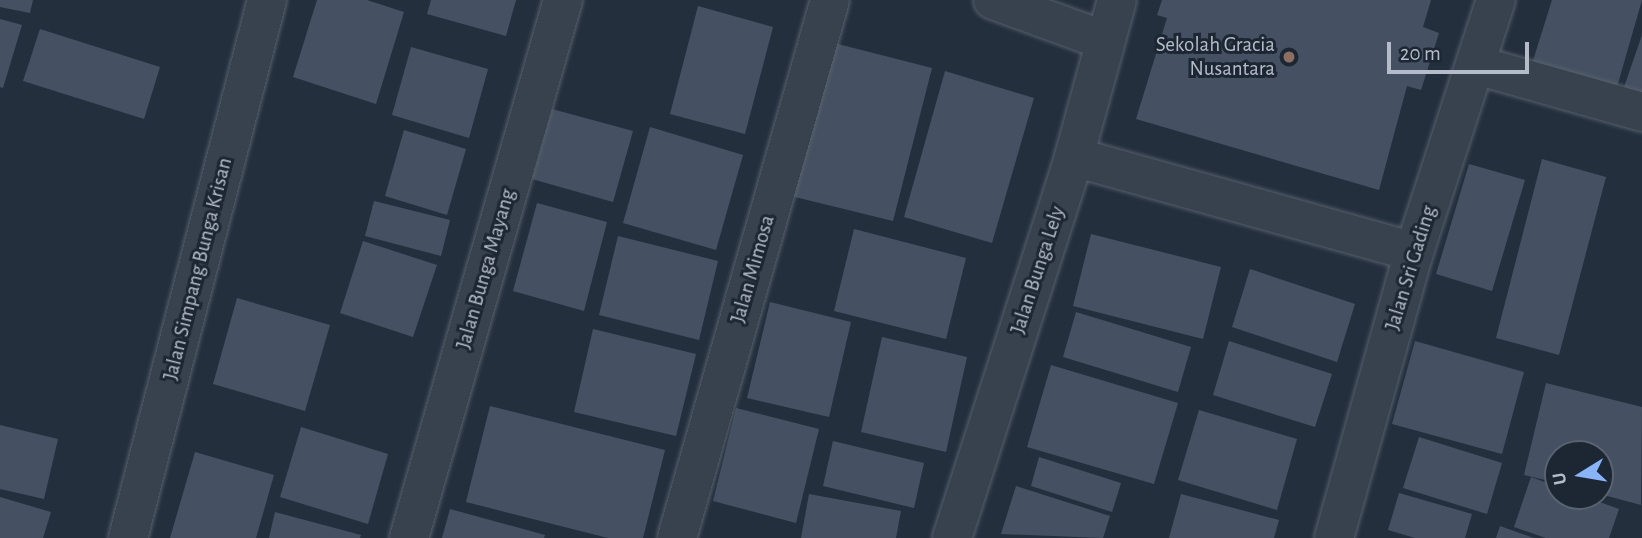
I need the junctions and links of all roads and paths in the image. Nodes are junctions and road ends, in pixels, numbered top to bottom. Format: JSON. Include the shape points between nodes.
{"nodes":[{"id":1,"x":267,"y":0,"type":"edge"},
{"id":2,"x":563,"y":0,"type":"edge"},
{"id":3,"x":830,"y":0,"type":"edge"},
{"id":4,"x":993,"y":0,"type":"edge"},
{"id":5,"x":1117,"y":0,"type":"edge"},
{"id":6,"x":1496,"y":0,"type":"edge"},
{"id":7,"x":1103,"y":40,"type":"junction"},
{"id":8,"x":1476,"y":65,"type":"junction"},
{"id":9,"x":1642,"y":112,"type":"edge"},
{"id":10,"x":1074,"y":157,"type":"junction"},
{"id":11,"x":1414,"y":252,"type":"junction"},
{"id":12,"x":128,"y":538,"type":"edge"},
{"id":13,"x":409,"y":538,"type":"edge"},
{"id":14,"x":677,"y":538,"type":"edge"},
{"id":15,"x":952,"y":538,"type":"edge"},
{"id":16,"x":1334,"y":538,"type":"edge"}],
"edges":[{"from":1,"to":12,"type":"street","name":"Jalan Simpang Bunga Krisan"},
{"from":2,"to":13,"type":"street","name":"Jalan Bunga Mayang"},
{"from":3,"to":14,"type":"street","name":"Jalan Mimosa"},
{"from":4,"to":7,"type":"street"},
{"from":5,"to":7,"type":"street","name":"Jalan Bunga Lely"},
{"from":6,"to":8,"type":"street","name":"Jalan Sri Gading"},
{"from":7,"to":10,"type":"street","name":"Jalan Bunga Lely"},
{"from":8,"to":9,"type":"street"},
{"from":8,"to":11,"type":"street","name":"Jalan Sri Gading"},
{"from":10,"to":11,"type":"street"},
{"from":10,"to":15,"type":"street","name":"Jalan Bunga Lely"},
{"from":11,"to":16,"type":"street","name":"Jalan Sri Gading"}]}
